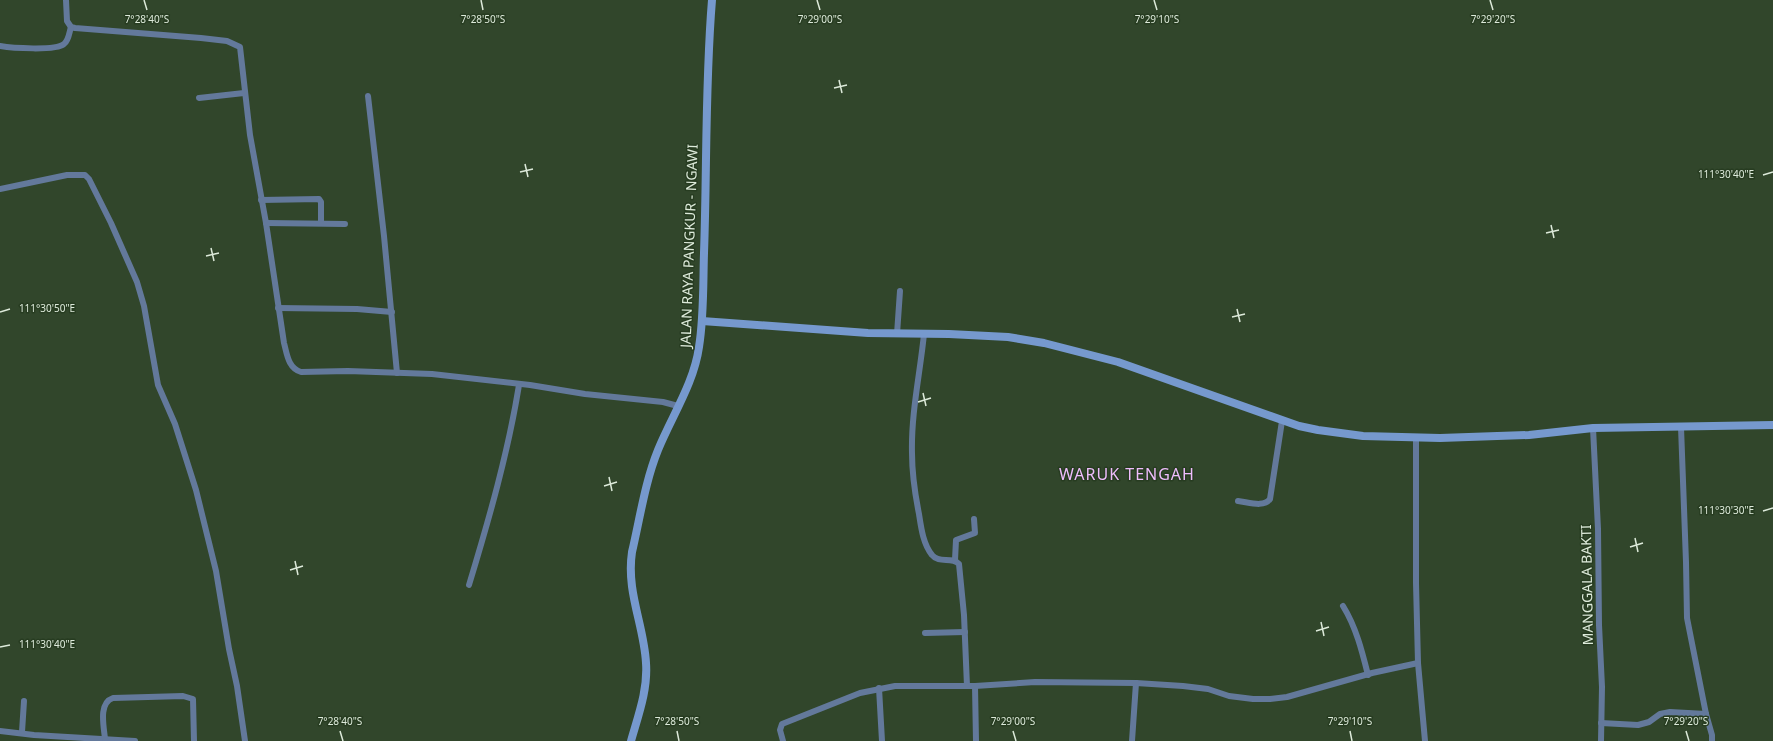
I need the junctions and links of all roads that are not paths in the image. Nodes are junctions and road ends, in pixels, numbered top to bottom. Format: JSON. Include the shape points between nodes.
{"nodes":[{"id":1,"x":66,"y":0,"type":"edge"},
{"id":2,"x":712,"y":0,"type":"edge"},
{"id":3,"x":71,"y":27,"type":"junction"},
{"id":4,"x":0,"y":46,"type":"edge"},
{"id":5,"x":244,"y":93,"type":"junction"},
{"id":6,"x":368,"y":96,"type":"dead end"},
{"id":7,"x":199,"y":98,"type":"dead end"},
{"id":8,"x":0,"y":189,"type":"edge"},
{"id":9,"x":260,"y":200,"type":"junction"},
{"id":10,"x":266,"y":223,"type":"junction"},
{"id":11,"x":321,"y":223,"type":"junction"},
{"id":12,"x":345,"y":224,"type":"dead end"},
{"id":13,"x":900,"y":290,"type":"dead end"},
{"id":14,"x":278,"y":308,"type":"junction"},
{"id":15,"x":392,"y":312,"type":"junction"},
{"id":16,"x":702,"y":320,"type":"junction"},
{"id":17,"x":897,"y":334,"type":"junction"},
{"id":18,"x":924,"y":334,"type":"junction"},
{"id":19,"x":397,"y":373,"type":"junction"},
{"id":20,"x":519,"y":385,"type":"junction"},
{"id":21,"x":678,"y":406,"type":"junction"},
{"id":22,"x":1282,"y":421,"type":"junction"},
{"id":23,"x":1773,"y":425,"type":"edge"},
{"id":24,"x":1680,"y":427,"type":"junction"},
{"id":25,"x":1593,"y":428,"type":"junction"},
{"id":26,"x":1416,"y":437,"type":"junction"},
{"id":27,"x":1238,"y":501,"type":"dead end"},
{"id":28,"x":974,"y":519,"type":"dead end"},
{"id":29,"x":954,"y":560,"type":"junction"},
{"id":30,"x":469,"y":585,"type":"dead end"},
{"id":31,"x":1343,"y":606,"type":"dead end"},
{"id":32,"x":965,"y":632,"type":"junction"},
{"id":33,"x":926,"y":633,"type":"dead end"},
{"id":34,"x":1418,"y":663,"type":"junction"},
{"id":35,"x":1368,"y":675,"type":"junction"},
{"id":36,"x":1136,"y":683,"type":"junction"},
{"id":37,"x":967,"y":686,"type":"junction"},
{"id":38,"x":975,"y":686,"type":"junction"},
{"id":39,"x":879,"y":688,"type":"junction"},
{"id":40,"x":24,"y":701,"type":"dead end"},
{"id":41,"x":1706,"y":714,"type":"junction"},
{"id":42,"x":1601,"y":723,"type":"junction"},
{"id":43,"x":0,"y":731,"type":"edge"},
{"id":44,"x":22,"y":732,"type":"junction"},
{"id":45,"x":105,"y":739,"type":"junction"},
{"id":46,"x":135,"y":741,"type":"edge"},
{"id":47,"x":194,"y":741,"type":"edge"},
{"id":48,"x":245,"y":741,"type":"edge"},
{"id":49,"x":632,"y":741,"type":"edge"},
{"id":50,"x":783,"y":741,"type":"edge"},
{"id":51,"x":882,"y":741,"type":"edge"},
{"id":52,"x":976,"y":741,"type":"edge"},
{"id":53,"x":1132,"y":741,"type":"edge"},
{"id":54,"x":1425,"y":741,"type":"edge"},
{"id":55,"x":1601,"y":741,"type":"edge"},
{"id":56,"x":1712,"y":741,"type":"edge"}],
"edges":[{"from":1,"to":3,"type":"street","via":[[67,21]]},
{"from":2,"to":16,"type":"street","name":"JALAN RAYA PANGKUR - NGAWI"},
{"from":3,"to":4,"type":"street","via":[[66,42],[58,47]]},
{"from":3,"to":5,"type":"street","via":[[227,41],[240,47]]},
{"from":5,"to":7,"type":"street"},
{"from":5,"to":9,"type":"street"},
{"from":6,"to":15,"type":"street"},
{"from":8,"to":48,"type":"street","via":[[67,175],[85,175],[111,223],[137,282],[144,306],[158,385],[186,454],[208,537]]},
{"from":9,"to":10,"type":"street"},
{"from":9,"to":11,"type":"street","via":[[319,199]]},
{"from":10,"to":11,"type":"street"},
{"from":10,"to":14,"type":"street"},
{"from":11,"to":12,"type":"street"},
{"from":13,"to":17,"type":"street"},
{"from":14,"to":15,"type":"street"},
{"from":14,"to":19,"type":"street","via":[[287,358],[295,370]]},
{"from":15,"to":19,"type":"street"},
{"from":16,"to":17,"type":"street"},
{"from":16,"to":21,"type":"street","name":"JALAN RAYA PANGKUR - NGAWI","via":[[697,357],[688,386]]},
{"from":17,"to":18,"type":"street"},
{"from":18,"to":22,"type":"street","via":[[1008,337],[1083,352],[1243,405]]},
{"from":18,"to":29,"type":"street","via":[[912,435],[915,494],[922,530],[932,555],[936,558]]},
{"from":19,"to":20,"type":"street","via":[[432,374]]},
{"from":20,"to":21,"type":"street","via":[[663,402]]},
{"from":20,"to":30,"type":"street","via":[[514,418],[494,499]]},
{"from":21,"to":49,"type":"street","name":"JALAN RAYA PANGKUR - NGAWI","via":[[651,470],[630,564],[630,586],[645,651],[646,669],[645,688]]},
{"from":22,"to":26,"type":"street","via":[[1318,430],[1355,435]]},
{"from":22,"to":27,"type":"street","via":[[1270,499],[1262,504]]},
{"from":23,"to":24,"type":"street"},
{"from":24,"to":25,"type":"street"},
{"from":24,"to":41,"type":"street","via":[[1687,618]]},
{"from":25,"to":26,"type":"street","via":[[1529,435]]},
{"from":25,"to":42,"type":"street","name":"MANGGALA BAKTI","via":[[1598,529]]},
{"from":26,"to":34,"type":"street"},
{"from":28,"to":29,"type":"street","via":[[976,533],[956,540]]},
{"from":29,"to":32,"type":"street","via":[[959,564]]},
{"from":31,"to":35,"type":"street","via":[[1359,642]]},
{"from":32,"to":33,"type":"street"},
{"from":32,"to":37,"type":"street"},
{"from":34,"to":35,"type":"street"},
{"from":34,"to":54,"type":"street"},
{"from":35,"to":36,"type":"street","via":[[1324,688],[1270,699],[1229,696],[1208,689]]},
{"from":36,"to":38,"type":"street","via":[[1035,682]]},
{"from":36,"to":53,"type":"street"},
{"from":37,"to":38,"type":"street"},
{"from":37,"to":39,"type":"street"},
{"from":38,"to":52,"type":"street"},
{"from":39,"to":50,"type":"street","via":[[782,724],[780,730]]},
{"from":39,"to":51,"type":"street"},
{"from":40,"to":44,"type":"street"},
{"from":41,"to":42,"type":"street","via":[[1670,712],[1638,725]]},
{"from":41,"to":56,"type":"street"},
{"from":42,"to":55,"type":"street","name":"MANGGALA BAKTI"},
{"from":43,"to":44,"type":"street"},
{"from":44,"to":45,"type":"street"},
{"from":45,"to":46,"type":"street"},
{"from":45,"to":47,"type":"street","via":[[104,709],[108,700],[183,696],[193,699]]}]}
